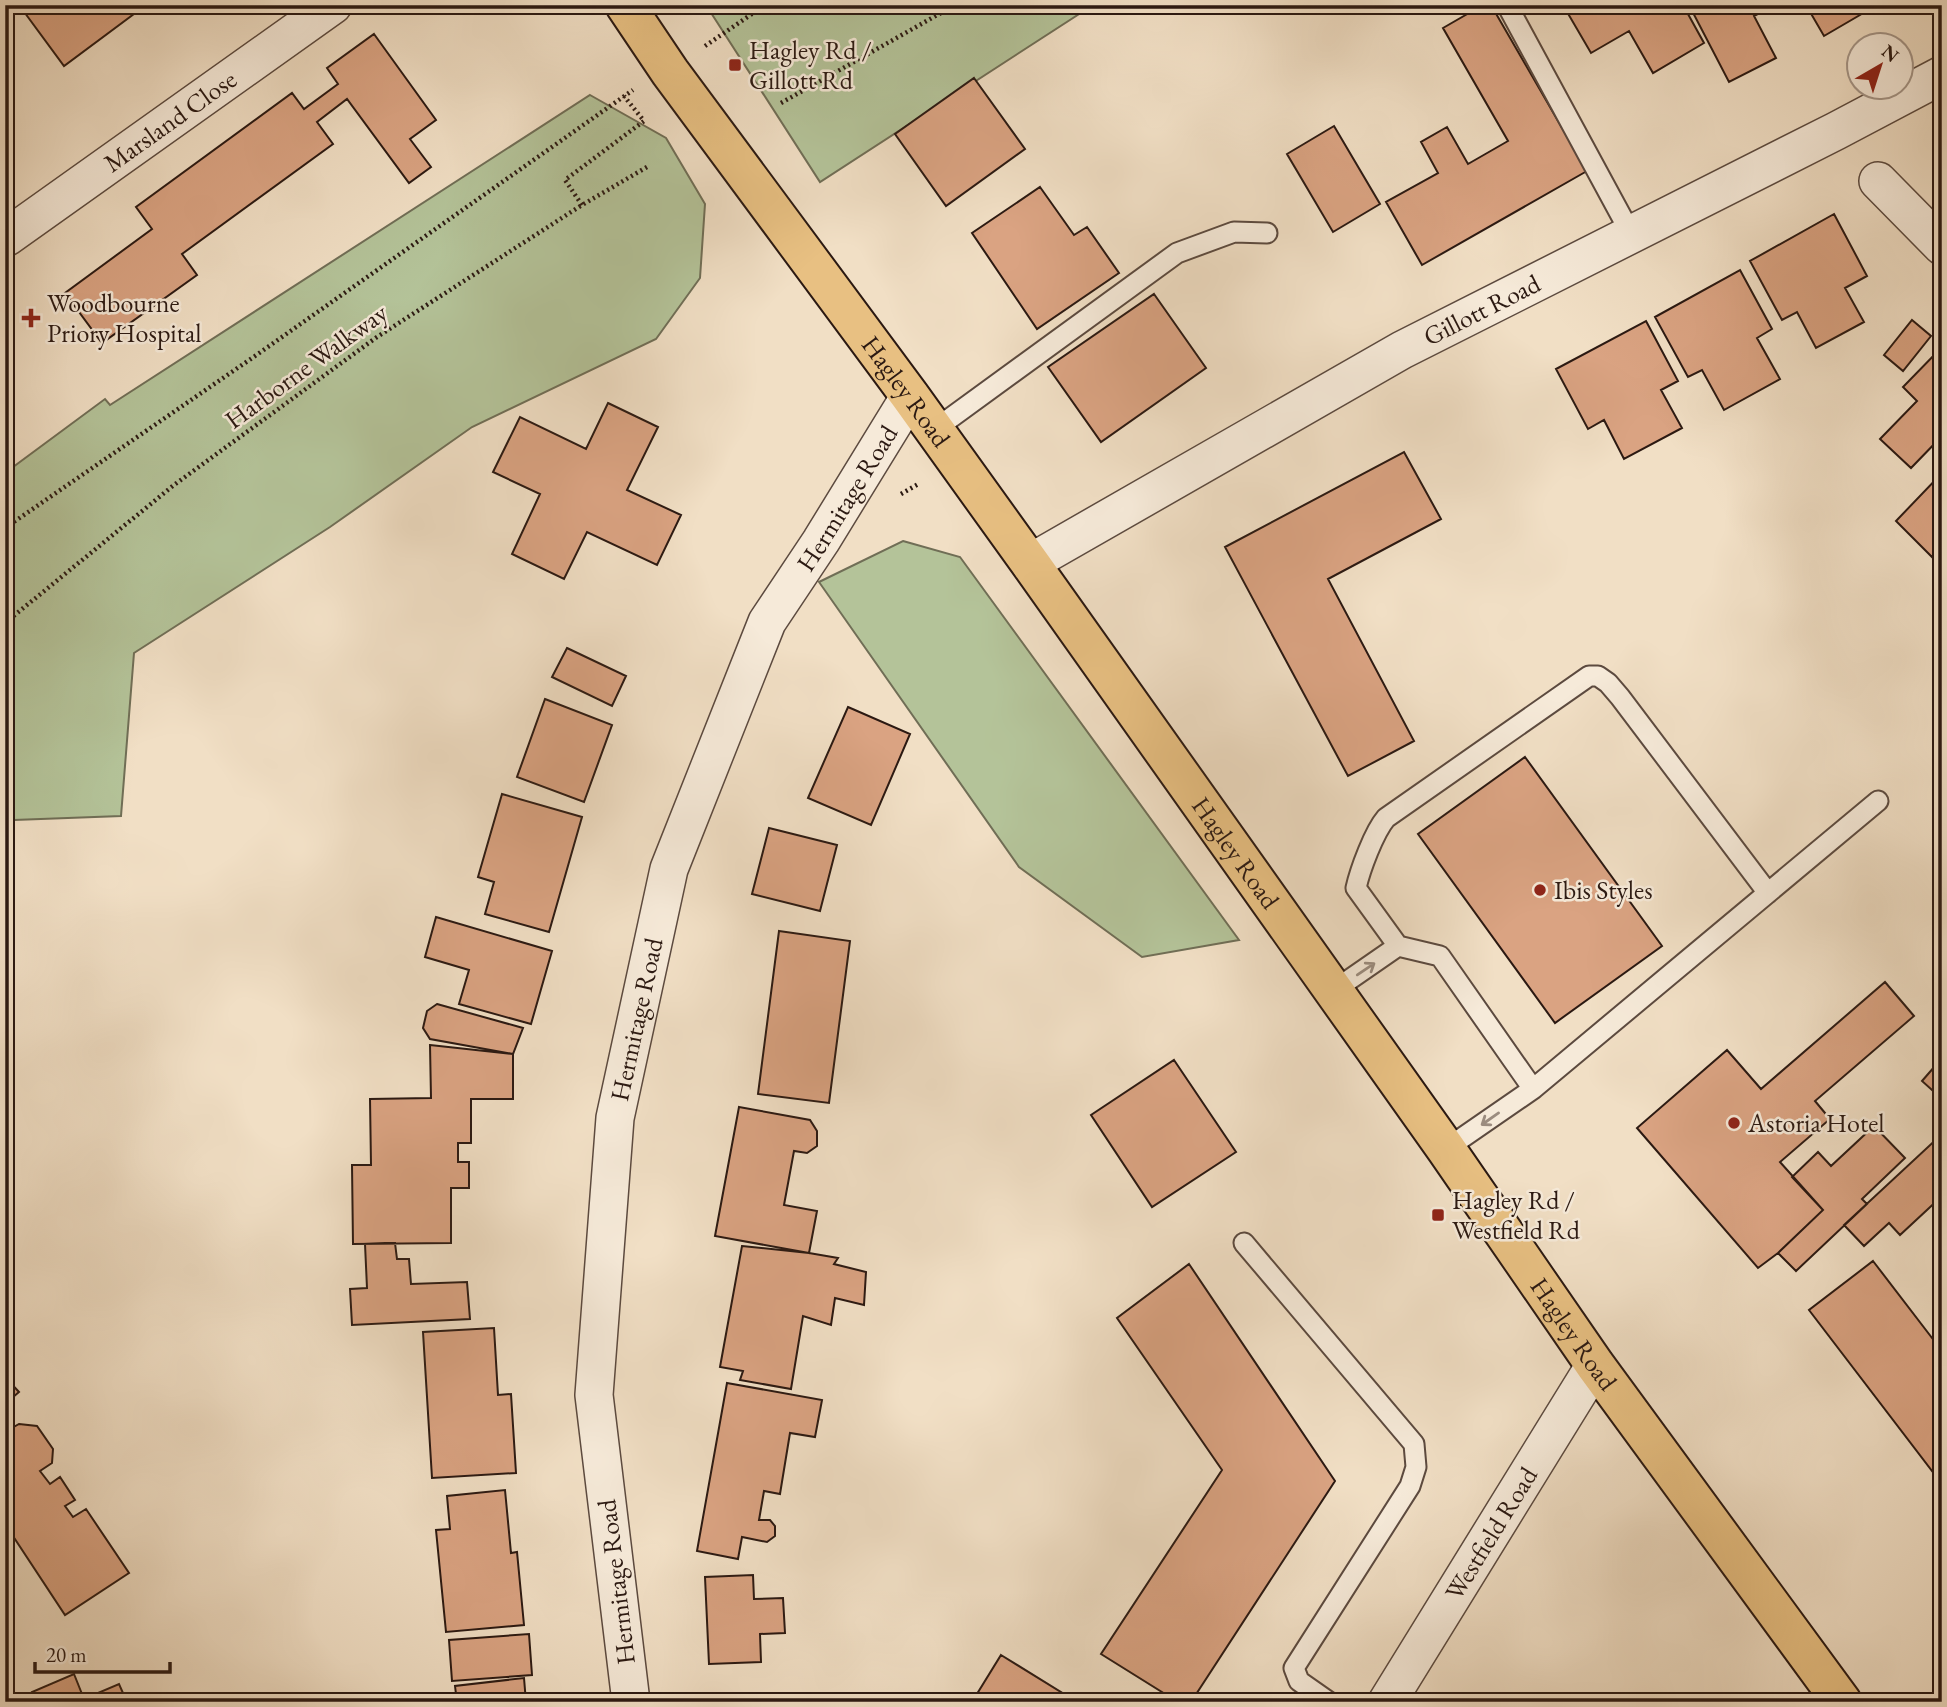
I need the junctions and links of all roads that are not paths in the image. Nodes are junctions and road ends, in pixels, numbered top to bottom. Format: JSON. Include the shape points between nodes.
{"nodes":[{"id":1,"x":333,"y":5,"type":"edge"},
{"id":2,"x":625,"y":5,"type":"edge"},
{"id":3,"x":1507,"y":5,"type":"edge"},
{"id":4,"x":1942,"y":75,"type":"edge"},
{"id":5,"x":1878,"y":181,"type":"dead end"},
{"id":6,"x":1267,"y":233,"type":"dead end"},
{"id":7,"x":1631,"y":234,"type":"junction"},
{"id":8,"x":7,"y":237,"type":"dead end"},
{"id":9,"x":1942,"y":246,"type":"edge"},
{"id":10,"x":910,"y":396,"type":"junction"},
{"id":11,"x":934,"y":430,"type":"junction"},
{"id":12,"x":1030,"y":563,"type":"junction"},
{"id":13,"x":1878,"y":801,"type":"dead end"},
{"id":14,"x":1768,"y":893,"type":"junction"},
{"id":15,"x":1398,"y":946,"type":"junction"},
{"id":16,"x":1333,"y":991,"type":"junction"},
{"id":17,"x":1533,"y":1089,"type":"junction"},
{"id":18,"x":1446,"y":1149,"type":"junction"},
{"id":19,"x":1244,"y":1243,"type":"dead end"},
{"id":20,"x":1595,"y":1365,"type":"junction"},
{"id":21,"x":631,"y":1702,"type":"edge"},
{"id":22,"x":1329,"y":1702,"type":"edge"},
{"id":23,"x":1387,"y":1702,"type":"edge"},
{"id":24,"x":1842,"y":1702,"type":"edge"}],
"edges":[{"from":1,"to":8,"type":"street","name":"Marsland Close"},
{"from":2,"to":10,"type":"highway","name":"Hagley Road"},
{"from":3,"to":7,"type":"lane"},
{"from":4,"to":7,"type":"street","name":"Gillott Road"},
{"from":5,"to":9,"type":"street"},
{"from":6,"to":11,"type":"lane","via":[[1234,232],[1177,253]]},
{"from":7,"to":12,"type":"street","name":"Gillott Road","via":[[1402,350]]},
{"from":10,"to":11,"type":"highway","name":"Hagley Road"},
{"from":10,"to":21,"type":"street","name":"Hermitage Road","via":[[767,622],[669,869],[615,1118],[594,1395]]},
{"from":11,"to":12,"type":"highway","name":"Hagley Road"},
{"from":12,"to":16,"type":"highway","name":"Hagley Road"},
{"from":13,"to":14,"type":"lane"},
{"from":14,"to":15,"type":"lane","via":[[1608,683],[1598,676],[1588,677],[1378,828],[1356,888]]},
{"from":14,"to":17,"type":"lane"},
{"from":16,"to":15,"type":"lane","one_way":true},
{"from":15,"to":17,"type":"lane","via":[[1440,956]]},
{"from":16,"to":18,"type":"highway","name":"Hagley Road"},
{"from":17,"to":18,"type":"lane","one_way":true},
{"from":18,"to":20,"type":"highway","name":"Hagley Road"},
{"from":19,"to":22,"type":"lane","via":[[1414,1444],[1416,1468],[1410,1486],[1294,1668],[1300,1681]]},
{"from":20,"to":23,"type":"street","name":"Westfield Road"},
{"from":20,"to":24,"type":"highway","name":"Hagley Road"}]}
